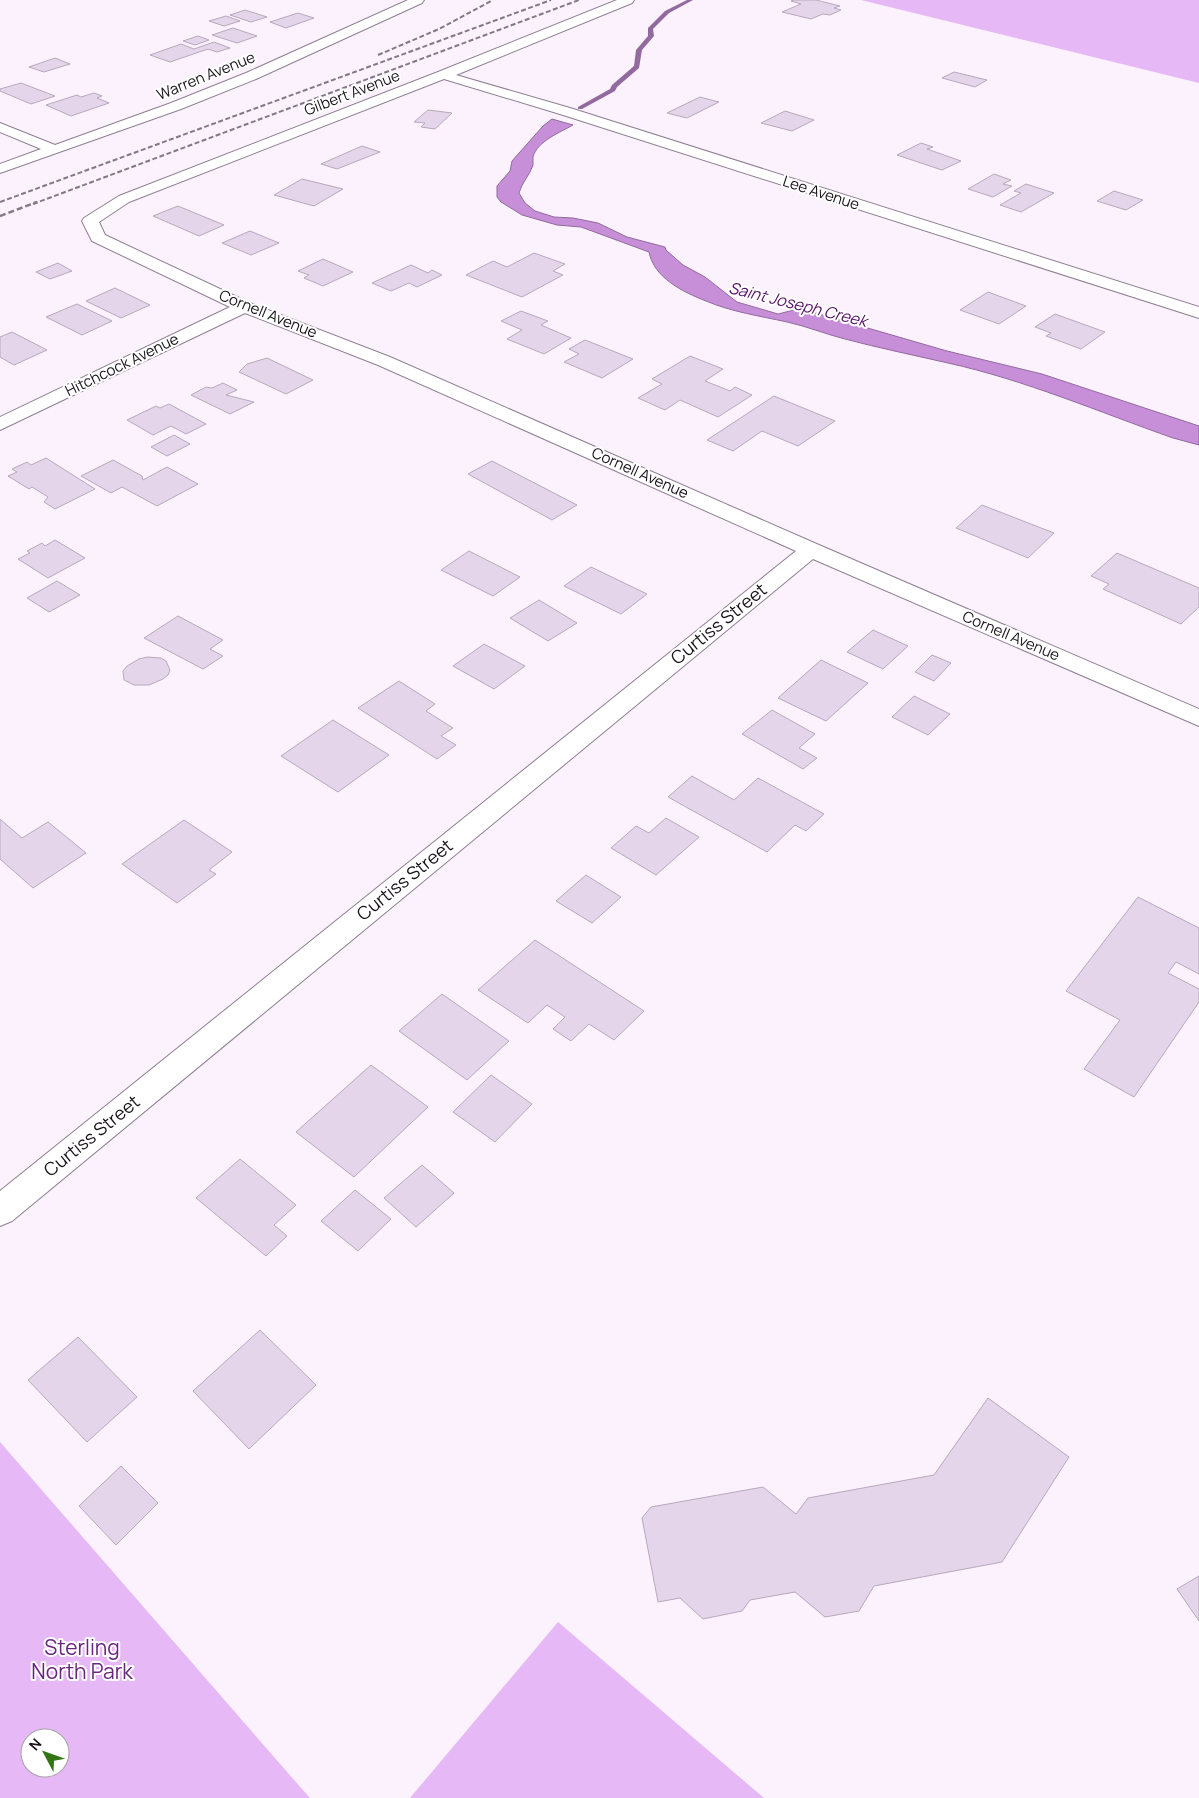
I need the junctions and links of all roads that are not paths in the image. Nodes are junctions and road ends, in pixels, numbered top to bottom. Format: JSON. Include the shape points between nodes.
{"nodes":[{"id":1,"x":418,"y":0,"type":"edge"},
{"id":2,"x":628,"y":0,"type":"edge"},
{"id":3,"x":443,"y":75,"type":"junction"},
{"id":4,"x":0,"y":126,"type":"edge"},
{"id":5,"x":55,"y":150,"type":"junction"},
{"id":6,"x":0,"y":169,"type":"edge"},
{"id":7,"x":90,"y":220,"type":"joint"},
{"id":8,"x":244,"y":306,"type":"junction"},
{"id":9,"x":1199,"y":313,"type":"edge"},
{"id":10,"x":0,"y":424,"type":"edge"},
{"id":11,"x":811,"y":550,"type":"junction"},
{"id":12,"x":1199,"y":718,"type":"edge"},
{"id":13,"x":0,"y":1211,"type":"edge"}],
"edges":[{"from":1,"to":5,"type":"street","name":"Warren Avenue","via":[[251,76]]},
{"from":2,"to":3,"type":"street","name":"Gilbert Avenue"},
{"from":3,"to":7,"type":"street","name":"Gilbert Avenue","via":[[124,199]]},
{"from":3,"to":9,"type":"street","name":"Lee Avenue"},
{"from":4,"to":5,"type":"street"},
{"from":5,"to":6,"type":"street","name":"Warren Avenue"},
{"from":7,"to":8,"type":"street","name":"Cornell Avenue","via":[[98,238]]},
{"from":8,"to":10,"type":"street","name":"Hitchcock Avenue"},
{"from":8,"to":11,"type":"street","name":"Cornell Avenue","via":[[384,361]]},
{"from":11,"to":12,"type":"street","name":"Cornell Avenue"},
{"from":11,"to":13,"type":"street","name":"Curtiss Street"}]}
